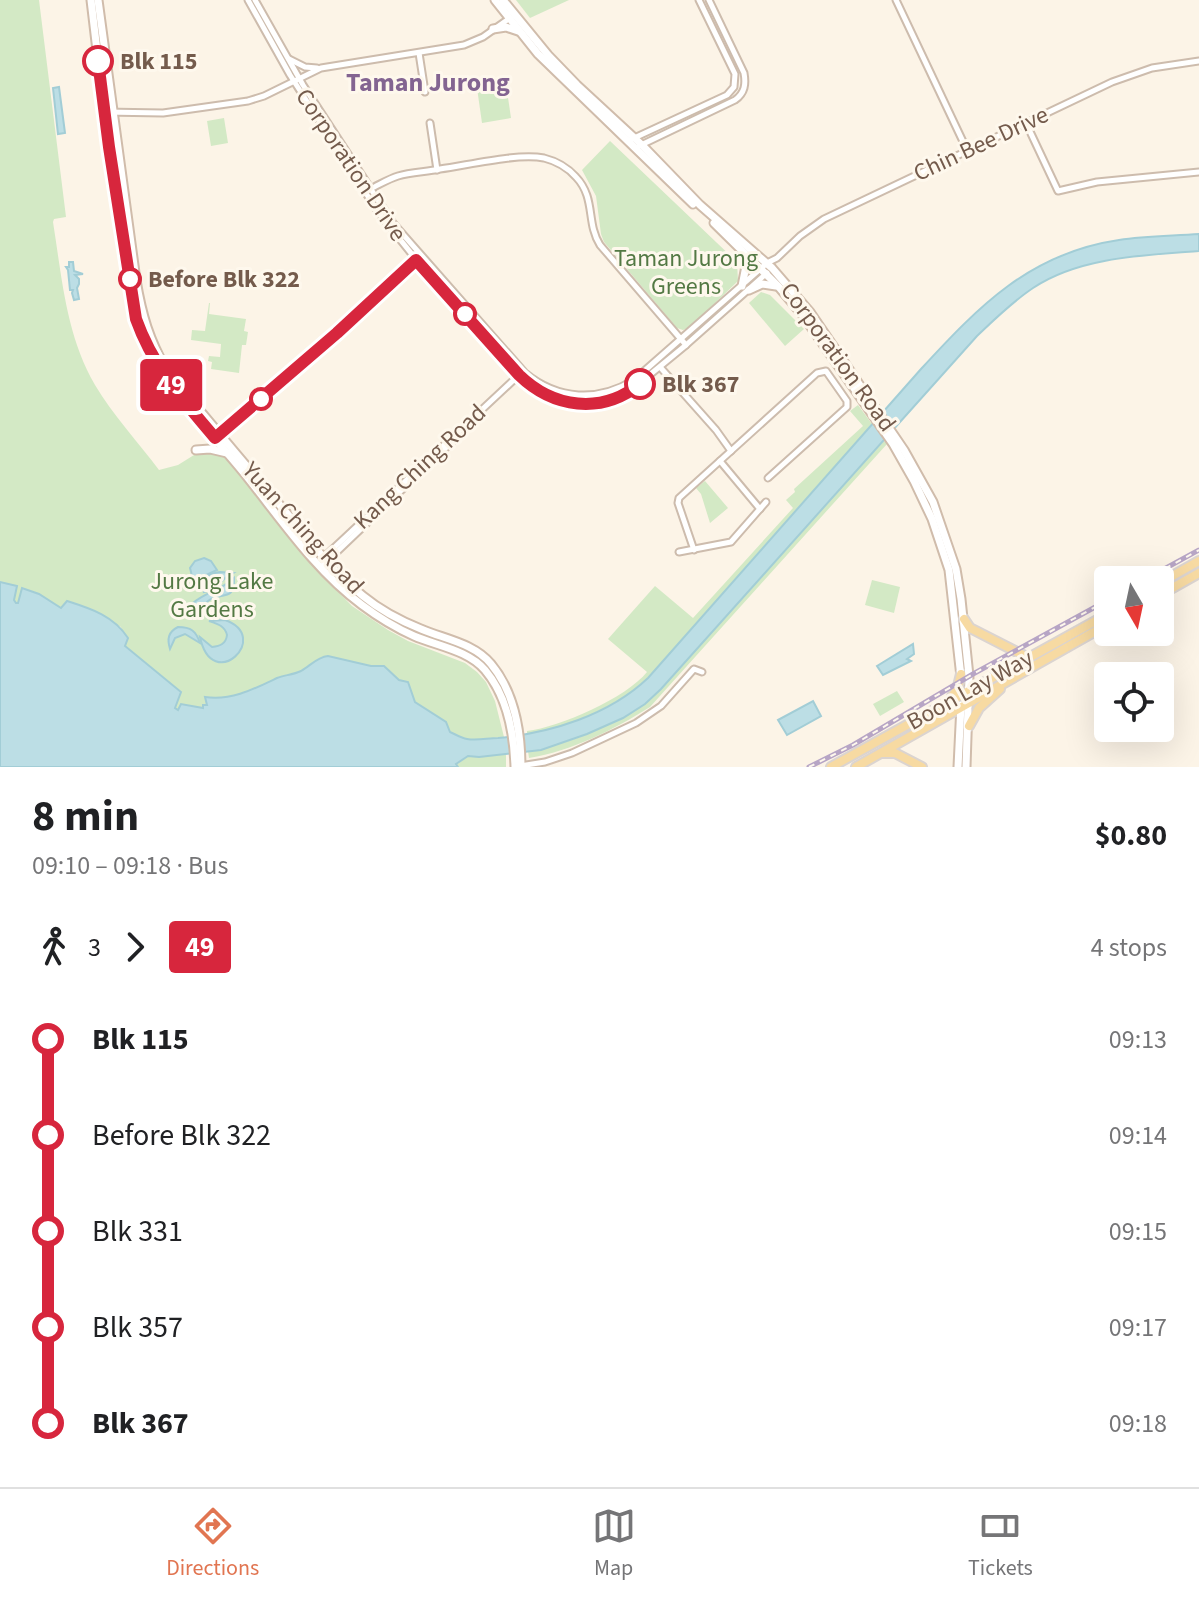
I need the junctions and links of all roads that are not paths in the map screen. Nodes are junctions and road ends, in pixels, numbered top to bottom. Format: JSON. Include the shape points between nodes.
{"nodes":[{"id":1,"x":91,"y":0,"type":"edge"},
{"id":2,"x":98,"y":0,"type":"edge"},
{"id":3,"x":248,"y":0,"type":"edge"},
{"id":4,"x":255,"y":0,"type":"edge"},
{"id":5,"x":699,"y":0,"type":"edge"},
{"id":6,"x":709,"y":0,"type":"edge"},
{"id":7,"x":896,"y":0,"type":"edge"},
{"id":8,"x":499,"y":2,"type":"edge"},
{"id":9,"x":511,"y":16,"type":"junction"},
{"id":10,"x":493,"y":29,"type":"junction"},
{"id":11,"x":520,"y":32,"type":"junction"},
{"id":12,"x":419,"y":53,"type":"junction"},
{"id":13,"x":288,"y":58,"type":"junction"},
{"id":14,"x":1199,"y":61,"type":"edge"},
{"id":15,"x":321,"y":68,"type":"junction"},
{"id":16,"x":296,"y":80,"type":"junction"},
{"id":17,"x":425,"y":92,"type":"dead end"},
{"id":18,"x":108,"y":112,"type":"junction"},
{"id":19,"x":430,"y":123,"type":"dead end"},
{"id":20,"x":1026,"y":123,"type":"junction"},
{"id":21,"x":631,"y":140,"type":"junction"},
{"id":22,"x":638,"y":146,"type":"junction"},
{"id":23,"x":967,"y":150,"type":"junction"},
{"id":24,"x":437,"y":170,"type":"junction"},
{"id":25,"x":1199,"y":172,"type":"edge"},
{"id":26,"x":369,"y":190,"type":"junction"},
{"id":27,"x":740,"y":248,"type":"junction"},
{"id":28,"x":418,"y":257,"type":"junction"},
{"id":29,"x":766,"y":268,"type":"junction"},
{"id":30,"x":778,"y":286,"type":"junction"},
{"id":31,"x":745,"y":288,"type":"junction"},
{"id":32,"x":681,"y":340,"type":"junction"},
{"id":33,"x":828,"y":344,"type":"junction"},
{"id":34,"x":686,"y":345,"type":"junction"},
{"id":35,"x":660,"y":367,"type":"junction"},
{"id":36,"x":522,"y":374,"type":"junction"},
{"id":37,"x":849,"y":379,"type":"junction"},
{"id":38,"x":838,"y":387,"type":"junction"},
{"id":39,"x":878,"y":417,"type":"junction"},
{"id":40,"x":217,"y":434,"type":"junction"},
{"id":41,"x":892,"y":437,"type":"junction"},
{"id":42,"x":196,"y":450,"type":"dead end"},
{"id":43,"x":731,"y":451,"type":"junction"},
{"id":44,"x":227,"y":453,"type":"junction"},
{"id":45,"x":720,"y":461,"type":"junction"},
{"id":46,"x":768,"y":478,"type":"dead end"},
{"id":47,"x":766,"y":502,"type":"dead end"},
{"id":48,"x":760,"y":509,"type":"junction"},
{"id":49,"x":694,"y":550,"type":"junction"},
{"id":50,"x":679,"y":552,"type":"dead end"},
{"id":51,"x":1199,"y":561,"type":"edge"},
{"id":52,"x":322,"y":562,"type":"junction"},
{"id":53,"x":1199,"y":573,"type":"edge"},
{"id":54,"x":1174,"y":575,"type":"edge"},
{"id":55,"x":1174,"y":587,"type":"edge"},
{"id":56,"x":964,"y":619,"type":"junction"},
{"id":57,"x":1094,"y":622,"type":"edge"},
{"id":58,"x":1094,"y":632,"type":"edge"},
{"id":59,"x":1029,"y":658,"type":"junction"},
{"id":60,"x":702,"y":672,"type":"dead end"},
{"id":61,"x":961,"y":674,"type":"junction"},
{"id":62,"x":1006,"y":683,"type":"junction"},
{"id":63,"x":965,"y":691,"type":"junction"},
{"id":64,"x":945,"y":703,"type":"junction"},
{"id":65,"x":965,"y":705,"type":"junction"},
{"id":66,"x":969,"y":726,"type":"junction"},
{"id":67,"x":882,"y":753,"type":"junction"},
{"id":68,"x":518,"y":767,"type":"edge"},
{"id":69,"x":831,"y":767,"type":"edge"},
{"id":70,"x":856,"y":767,"type":"edge"},
{"id":71,"x":922,"y":767,"type":"edge"},
{"id":72,"x":958,"y":767,"type":"edge"},
{"id":73,"x":966,"y":767,"type":"edge"}],
"edges":[{"from":1,"to":18,"type":"main road","name":"Yuan Ching Road"},
{"from":2,"to":18,"type":"main road","name":"Yuan Ching Road"},
{"from":3,"to":16,"type":"street","name":"Corporation Drive"},
{"from":4,"to":13,"type":"street","name":"Corporation Drive"},
{"from":5,"to":21,"type":"street","via":[[735,74],[734,87]]},
{"from":6,"to":22,"type":"street","via":[[744,73],[743,91],[735,100]]},
{"from":7,"to":23,"type":"street"},
{"from":8,"to":9,"type":"main road","name":"Corporation Road"},
{"from":8,"to":10,"type":"main road"},
{"from":9,"to":10,"type":"street"},
{"from":9,"to":11,"type":"main road","name":"Corporation Road"},
{"from":9,"to":21,"type":"main road","name":"Corporation Road"},
{"from":10,"to":11,"type":"main road"},
{"from":10,"to":12,"type":"street","via":[[464,45]]},
{"from":11,"to":21,"type":"main road","name":"Corporation Road"},
{"from":12,"to":15,"type":"street"},
{"from":12,"to":17,"type":"street"},
{"from":13,"to":15,"type":"street"},
{"from":13,"to":16,"type":"street","name":"Corporation Drive"},
{"from":14,"to":20,"type":"street","name":"Chin Bee Drive","via":[[1128,76]]},
{"from":15,"to":16,"type":"street"},
{"from":16,"to":18,"type":"street","via":[[248,101],[163,113]]},
{"from":16,"to":26,"type":"street","name":"Corporation Drive"},
{"from":18,"to":40,"type":"main road","name":"Yuan Ching Road","via":[[134,310],[142,335],[160,370]]},
{"from":19,"to":24,"type":"street"},
{"from":20,"to":23,"type":"street","name":"Chin Bee Drive"},
{"from":20,"to":25,"type":"street","via":[[1058,191]]},
{"from":21,"to":22,"type":"main road","name":"Corporation Road"},
{"from":22,"to":27,"type":"main road","name":"Corporation Road"},
{"from":22,"to":29,"type":"main road","name":"Corporation Road"},
{"from":23,"to":29,"type":"street","name":"Chin Bee Drive","via":[[824,219]]},
{"from":24,"to":26,"type":"street","via":[[399,176]]},
{"from":24,"to":32,"type":"street","via":[[532,157],[570,170],[589,198],[600,245]]},
{"from":26,"to":28,"type":"street","name":"Corporation Drive","via":[[378,212]]},
{"from":27,"to":29,"type":"main road","name":"Corporation Road"},
{"from":27,"to":31,"type":"main road"},
{"from":28,"to":36,"type":"street","name":"Corporation Drive"},
{"from":28,"to":40,"type":"street"},
{"from":29,"to":30,"type":"main road","name":"Corporation Road"},
{"from":29,"to":31,"type":"street","name":"Corporation Drive"},
{"from":29,"to":33,"type":"main road","name":"Corporation Road","via":[[810,312]]},
{"from":30,"to":31,"type":"main road"},
{"from":30,"to":33,"type":"main road","name":"Corporation Road"},
{"from":31,"to":32,"type":"street","name":"Corporation Drive"},
{"from":31,"to":34,"type":"street","name":"Corporation Drive"},
{"from":32,"to":34,"type":"street"},
{"from":32,"to":36,"type":"street","name":"Corporation Drive","via":[[634,380],[603,394],[563,393]]},
{"from":33,"to":37,"type":"main road","name":"Corporation Road"},
{"from":33,"to":39,"type":"main road","name":"Corporation Road"},
{"from":34,"to":35,"type":"street","name":"Corporation Drive"},
{"from":35,"to":36,"type":"street","name":"Corporation Drive","via":[[619,397],[590,403],[544,395]]},
{"from":35,"to":43,"type":"street"},
{"from":36,"to":52,"type":"street","name":"Kang Ching Road"},
{"from":37,"to":38,"type":"street"},
{"from":37,"to":39,"type":"main road","name":"Corporation Road"},
{"from":38,"to":43,"type":"street","via":[[820,371]]},
{"from":38,"to":46,"type":"street","via":[[847,407]]},
{"from":39,"to":41,"type":"main road","name":"Corporation Road"},
{"from":40,"to":44,"type":"main road","name":"Yuan Ching Road"},
{"from":40,"to":52,"type":"main road","name":"Yuan Ching Road"},
{"from":41,"to":56,"type":"main road","name":"Corporation Road","via":[[939,517],[956,569]]},
{"from":41,"to":61,"type":"main road","name":"Corporation Road","via":[[932,519],[949,570]]},
{"from":42,"to":44,"type":"main road"},
{"from":43,"to":45,"type":"street"},
{"from":44,"to":52,"type":"main road","name":"Yuan Ching Road"},
{"from":45,"to":48,"type":"street"},
{"from":45,"to":49,"type":"street","via":[[678,500]]},
{"from":47,"to":48,"type":"street"},
{"from":48,"to":49,"type":"street","via":[[731,542]]},
{"from":49,"to":50,"type":"street"},
{"from":51,"to":54,"type":"main road"},
{"from":52,"to":68,"type":"main road","name":"Yuan Ching Road","via":[[402,630],[478,663],[499,693],[516,734]]},
{"from":53,"to":55,"type":"main road"},
{"from":56,"to":59,"type":"main road","via":[[970,628]]},
{"from":56,"to":63,"type":"main road","name":"Corporation Road"},
{"from":57,"to":59,"type":"main road","name":"Boon Lay Way"},
{"from":58,"to":62,"type":"main road","name":"Boon Lay Way"},
{"from":59,"to":63,"type":"main road","name":"Boon Lay Way"},
{"from":60,"to":68,"type":"street","via":[[694,669],[661,706],[636,723],[572,753]]},
{"from":61,"to":63,"type":"main road","name":"Corporation Road"},
{"from":61,"to":64,"type":"main road","via":[[957,690]]},
{"from":62,"to":65,"type":"main road","name":"Boon Lay Way"},
{"from":62,"to":66,"type":"main road","via":[[979,708]]},
{"from":63,"to":64,"type":"main road","name":"Boon Lay Way"},
{"from":63,"to":65,"type":"main road","name":"Corporation Road"},
{"from":64,"to":69,"type":"main road","name":"Boon Lay Way"},
{"from":65,"to":66,"type":"main road","name":"Corporation Road"},
{"from":65,"to":67,"type":"main road","name":"Boon Lay Way"},
{"from":65,"to":72,"type":"main road","name":"Corporation Road"},
{"from":66,"to":73,"type":"main road","name":"Corporation Road"},
{"from":67,"to":70,"type":"main road","name":"Boon Lay Way"},
{"from":67,"to":71,"type":"main road","via":[[895,753]]}]}
